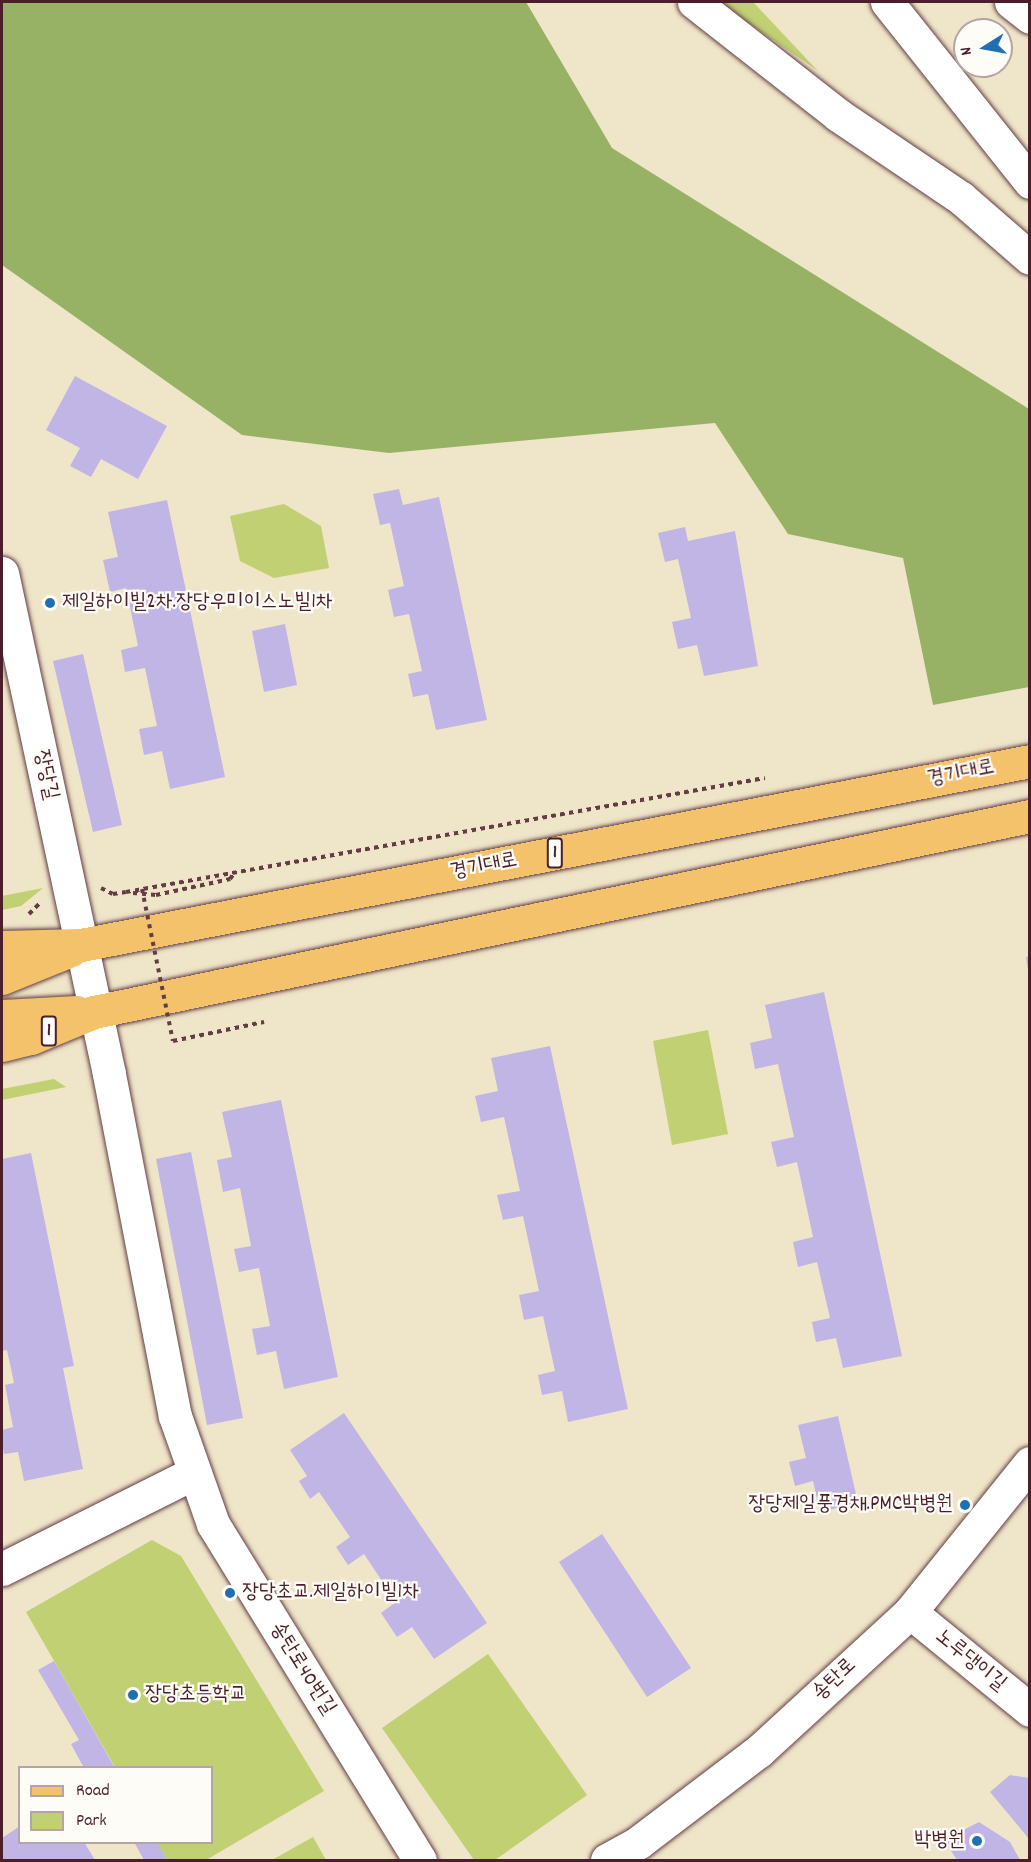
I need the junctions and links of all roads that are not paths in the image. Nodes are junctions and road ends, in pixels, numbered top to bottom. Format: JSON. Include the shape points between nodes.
{"nodes":[{"id":1,"x":694,"y":2,"type":"edge"},
{"id":2,"x":887,"y":2,"type":"edge"},
{"id":3,"x":1011,"y":2,"type":"edge"},
{"id":4,"x":1029,"y":17,"type":"edge"},
{"id":5,"x":1029,"y":182,"type":"edge"},
{"id":6,"x":1029,"y":258,"type":"edge"},
{"id":7,"x":2,"y":573,"type":"edge"},
{"id":8,"x":1029,"y":761,"type":"edge"},
{"id":9,"x":1029,"y":816,"type":"edge"},
{"id":10,"x":81,"y":945,"type":"junction"},
{"id":11,"x":2,"y":947,"type":"edge"},
{"id":12,"x":2,"y":978,"type":"edge"},
{"id":13,"x":94,"y":1012,"type":"junction"},
{"id":14,"x":2,"y":1016,"type":"edge"},
{"id":15,"x":2,"y":1045,"type":"edge"},
{"id":16,"x":1029,"y":1463,"type":"edge"},
{"id":17,"x":194,"y":1473,"type":"junction"},
{"id":18,"x":2,"y":1569,"type":"edge"},
{"id":19,"x":910,"y":1612,"type":"junction"},
{"id":20,"x":1029,"y":1710,"type":"edge"},
{"id":21,"x":420,"y":1860,"type":"edge"},
{"id":22,"x":607,"y":1860,"type":"edge"}],
"edges":[{"from":1,"to":6,"type":"street","via":[[838,115],[961,198]]},
{"from":2,"to":5,"type":"street"},
{"from":3,"to":4,"type":"street"},
{"from":7,"to":10,"type":"street","name":"장당길"},
{"from":8,"to":10,"type":"main road","name":"경기대로","number":"1"},
{"from":9,"to":13,"type":"main road","number":"1"},
{"from":10,"to":11,"type":"main road","name":"경기대로"},
{"from":10,"to":12,"type":"main road","name":"경기대로","number":"1"},
{"from":10,"to":13,"type":"street","name":"장당길"},
{"from":13,"to":14,"type":"main road","number":"1","via":[[23,1012]]},
{"from":13,"to":15,"type":"main road","number":"1","via":[[31,1038]]},
{"from":13,"to":17,"type":"street","name":"송탄로40번길","via":[[110,1074],[175,1416]]},
{"from":16,"to":19,"type":"street","name":"송탄로"},
{"from":17,"to":18,"type":"street"},
{"from":17,"to":21,"type":"street","name":"송탄로40번길","via":[[213,1524]]},
{"from":19,"to":20,"type":"street","name":"노루댕이길"},
{"from":19,"to":22,"type":"street","name":"송탄로","via":[[759,1751],[639,1842]]}]}
